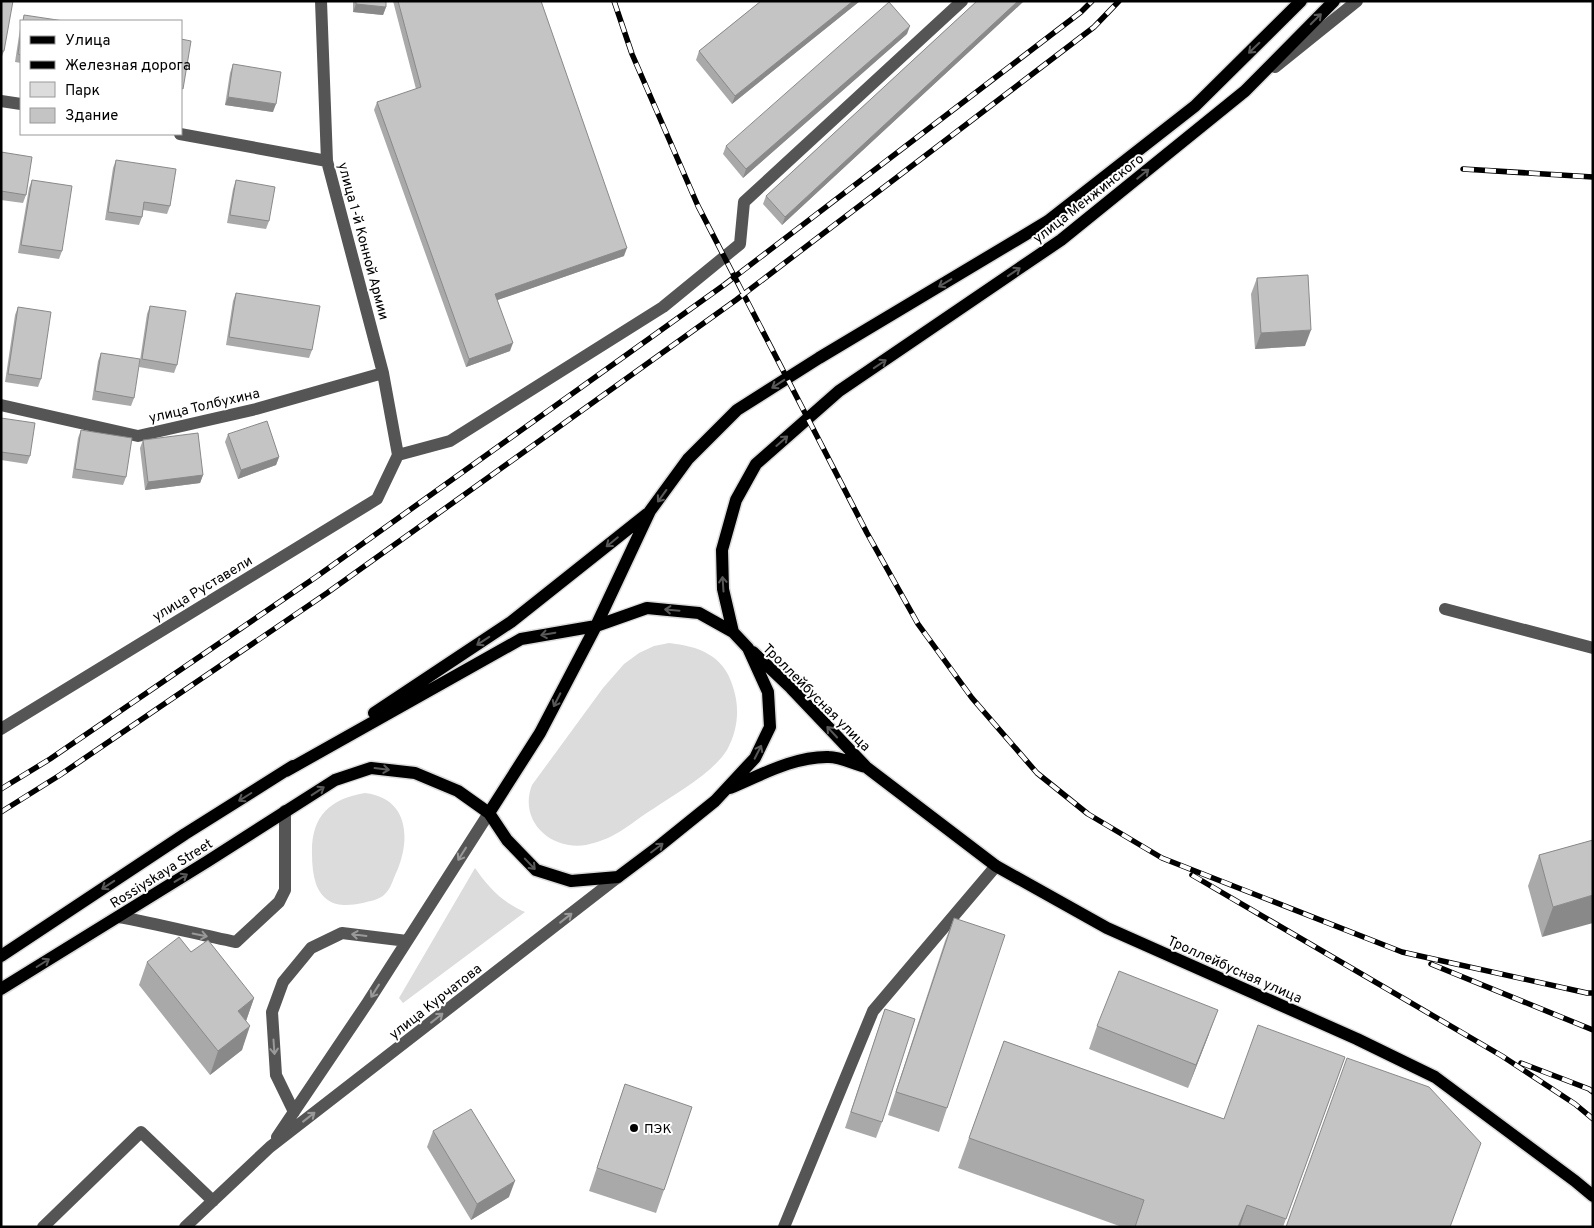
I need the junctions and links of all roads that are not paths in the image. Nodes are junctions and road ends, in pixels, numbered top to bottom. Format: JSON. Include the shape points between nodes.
{"nodes":[{"id":1,"x":322,"y":1,"type":"edge"},
{"id":2,"x":962,"y":1,"type":"edge"},
{"id":3,"x":1301,"y":1,"type":"edge"},
{"id":4,"x":1334,"y":1,"type":"edge"},
{"id":5,"x":1357,"y":1,"type":"edge"},
{"id":6,"x":1245,"y":91,"type":"junction"},
{"id":7,"x":1,"y":101,"type":"edge"},
{"id":8,"x":20,"y":104,"type":"edge"},
{"id":9,"x":182,"y":134,"type":"edge"},
{"id":10,"x":327,"y":161,"type":"junction"},
{"id":11,"x":383,"y":373,"type":"junction"},
{"id":12,"x":1,"y":405,"type":"edge"},
{"id":13,"x":398,"y":455,"type":"junction"},
{"id":14,"x":650,"y":512,"type":"junction"},
{"id":15,"x":1446,"y":609,"type":"dead end"},
{"id":16,"x":596,"y":626,"type":"junction"},
{"id":17,"x":734,"y":632,"type":"junction"},
{"id":18,"x":748,"y":648,"type":"junction"},
{"id":19,"x":1593,"y":648,"type":"edge"},
{"id":20,"x":1,"y":729,"type":"edge"},
{"id":21,"x":866,"y":767,"type":"junction"},
{"id":22,"x":286,"y":771,"type":"junction"},
{"id":23,"x":727,"y":790,"type":"junction"},
{"id":24,"x":285,"y":811,"type":"junction"},
{"id":25,"x":489,"y":813,"type":"junction"},
{"id":26,"x":996,"y":866,"type":"junction"},
{"id":27,"x":618,"y":877,"type":"junction"},
{"id":28,"x":118,"y":917,"type":"junction"},
{"id":29,"x":407,"y":941,"type":"junction"},
{"id":30,"x":1,"y":956,"type":"edge"},
{"id":31,"x":1,"y":989,"type":"edge"},
{"id":32,"x":294,"y":1112,"type":"junction"},
{"id":33,"x":270,"y":1147,"type":"junction"},
{"id":34,"x":1593,"y":1196,"type":"edge"},
{"id":35,"x":213,"y":1201,"type":"junction"},
{"id":36,"x":43,"y":1227,"type":"edge"},
{"id":37,"x":185,"y":1227,"type":"edge"},
{"id":38,"x":784,"y":1227,"type":"edge"}],
"edges":[{"from":1,"to":10,"type":"street","name":"улица 1-й Конной Армии"},
{"from":2,"to":13,"type":"street","via":[[744,202],[740,244],[663,307],[450,441]]},
{"from":3,"to":14,"type":"main road","name":"улица Менжинского","one_way":true,"via":[[1194,106],[1048,221],[737,410],[688,459]]},
{"from":6,"to":4,"type":"main road","name":"улица Менжинского","one_way":true},
{"from":5,"to":6,"type":"street"},
{"from":17,"to":6,"type":"main road","name":"улица Менжинского","one_way":true,"via":[[723,588],[722,550],[736,500],[756,464],[839,391],[1061,240]]},
{"from":7,"to":8,"type":"street"},
{"from":9,"to":10,"type":"street"},
{"from":10,"to":11,"type":"street","name":"улица 1-й Конной Армии"},
{"from":11,"to":12,"type":"street","name":"улица Толбухина","via":[[256,409],[138,436]]},
{"from":11,"to":13,"type":"street","name":"улица 1-й Конной Армии"},
{"from":13,"to":20,"type":"street","name":"улица Руставели","via":[[377,499]]},
{"from":14,"to":16,"type":"main road"},
{"from":14,"to":22,"type":"main road","one_way":true,"via":[[511,622]]},
{"from":15,"to":19,"type":"street"},
{"from":17,"to":16,"type":"main road","one_way":true,"via":[[699,612],[647,608]]},
{"from":16,"to":22,"type":"main road","one_way":true,"via":[[521,639]]},
{"from":16,"to":25,"type":"main road","one_way":true,"via":[[540,733]]},
{"from":17,"to":18,"type":"main road"},
{"from":21,"to":18,"type":"main road","name":"Троллейбусная улица","one_way":true},
{"from":23,"to":18,"type":"main road","one_way":true,"via":[[755,758],[770,726],[768,692]]},
{"from":21,"to":23,"type":"main road","name":"Троллейбусная улица","via":[[830,756],[806,759]]},
{"from":21,"to":26,"type":"main road","name":"Троллейбусная улица"},
{"from":22,"to":30,"type":"main road","name":"Rossiyskaya Street","one_way":true},
{"from":27,"to":23,"type":"main road","one_way":true},
{"from":24,"to":25,"type":"main road","name":"Rossiyskaya Street","one_way":true,"via":[[335,780],[371,768],[415,773],[458,791]]},
{"from":28,"to":24,"type":"main road","name":"Rossiyskaya Street","one_way":true},
{"from":28,"to":24,"type":"street","one_way":true,"via":[[236,942],[279,902],[286,890]]},
{"from":25,"to":27,"type":"main road","one_way":true,"via":[[507,840],[536,870],[572,881]]},
{"from":25,"to":29,"type":"street","name":"улица Курчатова","one_way":true},
{"from":26,"to":34,"type":"main road","name":"Троллейбусная улица","via":[[1107,928],[1435,1077]]},
{"from":26,"to":38,"type":"street","via":[[874,1011]]},
{"from":33,"to":27,"type":"street","name":"улица Курчатова","one_way":true},
{"from":31,"to":28,"type":"main road","name":"Rossiyskaya Street","one_way":true},
{"from":29,"to":32,"type":"street","name":"улица Курчатова","one_way":true},
{"from":29,"to":32,"type":"street","one_way":true,"via":[[342,933],[311,948],[283,982],[272,1012],[276,1075]]},
{"from":32,"to":33,"type":"street","name":"улица Курчатова"},
{"from":33,"to":35,"type":"street","name":"улица Курчатова"},
{"from":35,"to":36,"type":"street","via":[[141,1132]]},
{"from":35,"to":37,"type":"street","name":"улица Курчатова"}]}
